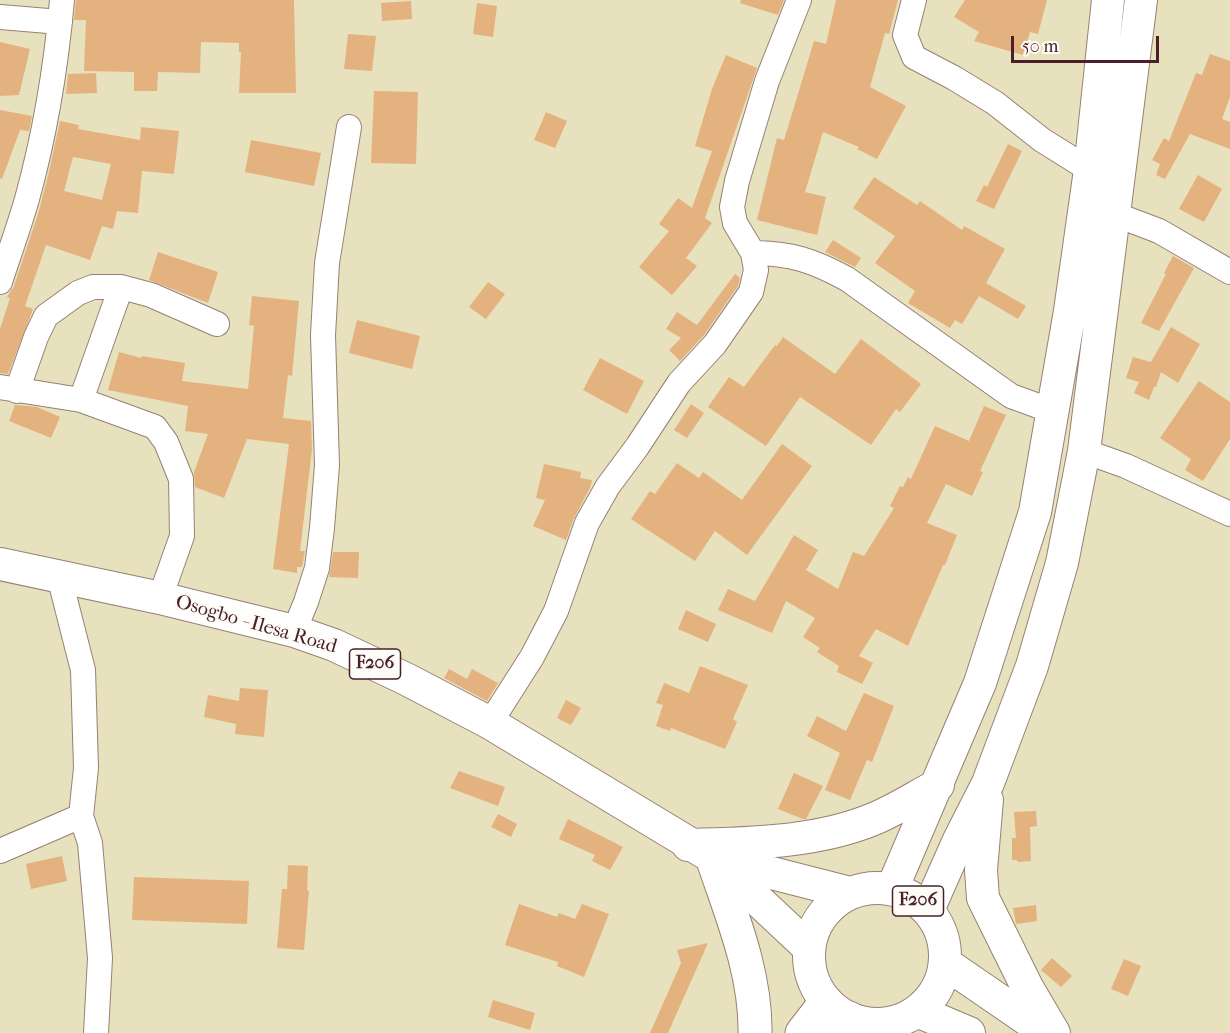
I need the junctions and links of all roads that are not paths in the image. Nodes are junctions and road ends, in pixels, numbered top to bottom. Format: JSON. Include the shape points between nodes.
{"nodes":[{"id":1,"x":799,"y":0,"type":"edge"},
{"id":2,"x":914,"y":0,"type":"edge"},
{"id":3,"x":1108,"y":0,"type":"edge"},
{"id":4,"x":1141,"y":0,"type":"edge"},
{"id":5,"x":61,"y":11,"type":"edge"},
{"id":6,"x":0,"y":17,"type":"edge"},
{"id":7,"x":349,"y":127,"type":"dead end"},
{"id":8,"x":1090,"y":170,"type":"junction"},
{"id":9,"x":1114,"y":214,"type":"junction"},
{"id":10,"x":753,"y":253,"type":"junction"},
{"id":11,"x":1230,"y":272,"type":"edge"},
{"id":12,"x":0,"y":282,"type":"edge"},
{"id":13,"x":121,"y":287,"type":"junction"},
{"id":14,"x":218,"y":324,"type":"dead end"},
{"id":15,"x":9,"y":389,"type":"edge"},
{"id":16,"x":81,"y":400,"type":"junction"},
{"id":17,"x":1053,"y":411,"type":"junction"},
{"id":18,"x":1084,"y":451,"type":"junction"},
{"id":19,"x":1230,"y":514,"type":"edge"},
{"id":20,"x":0,"y":564,"type":"edge"},
{"id":21,"x":59,"y":576,"type":"junction"},
{"id":22,"x":160,"y":598,"type":"junction"},
{"id":23,"x":294,"y":631,"type":"junction"},
{"id":24,"x":490,"y":723,"type":"junction"},
{"id":25,"x":988,"y":783,"type":"junction"},
{"id":26,"x":938,"y":785,"type":"junction"},
{"id":27,"x":81,"y":816,"type":"junction"},
{"id":28,"x":0,"y":851,"type":"edge"},
{"id":29,"x":700,"y":851,"type":"junction"},
{"id":30,"x":892,"y":889,"type":"junction"},
{"id":31,"x":850,"y":893,"type":"junction"},
{"id":32,"x":928,"y":910,"type":"junction"},
{"id":33,"x":809,"y":948,"type":"junction"},
{"id":34,"x":945,"y":963,"type":"junction"},
{"id":35,"x":916,"y":1011,"type":"junction"},
{"id":36,"x":837,"y":1018,"type":"edge"},
{"id":37,"x":96,"y":1033,"type":"edge"},
{"id":38,"x":754,"y":1033,"type":"edge"},
{"id":39,"x":802,"y":1033,"type":"edge"},
{"id":40,"x":969,"y":1033,"type":"edge"},
{"id":41,"x":1047,"y":1033,"type":"edge"},
{"id":42,"x":1054,"y":1033,"type":"edge"}],
"edges":[{"from":1,"to":10,"type":"street","via":[[767,81],[732,207],[735,223]]},
{"from":2,"to":8,"type":"street","via":[[905,35],[914,57],[995,103],[1042,140]]},
{"from":3,"to":8,"type":"main road"},
{"from":4,"to":9,"type":"main road"},
{"from":5,"to":6,"type":"street"},
{"from":5,"to":12,"type":"street","via":[[46,120],[27,200]]},
{"from":7,"to":23,"type":"street","via":[[327,263],[323,335],[327,465],[322,528],[317,568]]},
{"from":8,"to":17,"type":"main road"},
{"from":9,"to":11,"type":"street","via":[[1159,231]]},
{"from":9,"to":18,"type":"main road"},
{"from":10,"to":17,"type":"street","via":[[793,256],[829,269],[1011,396]]},
{"from":10,"to":24,"type":"street","via":[[756,270],[751,292],[715,344],[679,383],[608,486],[587,523],[556,611]]},
{"from":13,"to":14,"type":"street","via":[[151,295]]},
{"from":13,"to":15,"type":"street","via":[[93,287],[46,316]]},
{"from":13,"to":16,"type":"street"},
{"from":15,"to":16,"type":"street"},
{"from":16,"to":22,"type":"street","via":[[155,427],[172,454],[181,479],[182,536]]},
{"from":17,"to":26,"type":"main road","via":[[1031,522],[981,683]]},
{"from":18,"to":19,"type":"street","via":[[1126,465]]},
{"from":18,"to":25,"type":"main road","via":[[1062,563],[1032,666]]},
{"from":20,"to":21,"type":"main road","name":"Osogbo - Ilesa Road","number":"F206"},
{"from":21,"to":22,"type":"main road","name":"Osogbo - Ilesa Road","number":"F206"},
{"from":21,"to":27,"type":"street","via":[[83,670],[86,768]]},
{"from":22,"to":23,"type":"main road","name":"Osogbo - Ilesa Road","number":"F206"},
{"from":23,"to":24,"type":"main road","name":"Osogbo - Ilesa Road","number":"F206","via":[[334,645]]},
{"from":24,"to":29,"type":"main road","name":"Osogbo - Ilesa Road","number":"F206"},
{"from":25,"to":32,"type":"main road"},
{"from":25,"to":42,"type":"main road","via":[[981,870],[983,898]]},
{"from":26,"to":29,"type":"main road","via":[[876,818],[820,836]]},
{"from":26,"to":30,"type":"main road"},
{"from":27,"to":28,"type":"street"},
{"from":27,"to":37,"type":"street","via":[[90,843],[100,958]]},
{"from":29,"to":31,"type":"main road","name":"Osogbo - Ilesa Road","number":"F206"},
{"from":29,"to":33,"type":"main road","name":"Osogbo - Ilesa Road","number":"F206"},
{"from":29,"to":38,"type":"highway","via":[[744,953],[754,1005]]},
{"from":30,"to":31,"type":"main road","number":"F206"},
{"from":30,"to":32,"type":"main road","number":"F206"},
{"from":31,"to":33,"type":"main road","number":"F206","via":[[826,910]]},
{"from":32,"to":34,"type":"main road","number":"F206","via":[[942,935]]},
{"from":33,"to":36,"type":"main road","number":"F206","via":[[812,977]]},
{"from":34,"to":35,"type":"main road","number":"F206","via":[[936,990]]},
{"from":34,"to":41,"type":"main road"},
{"from":35,"to":36,"type":"main road","number":"F206","via":[[891,1023]]},
{"from":35,"to":40,"type":"main road"},
{"from":36,"to":39,"type":"highway"}]}
